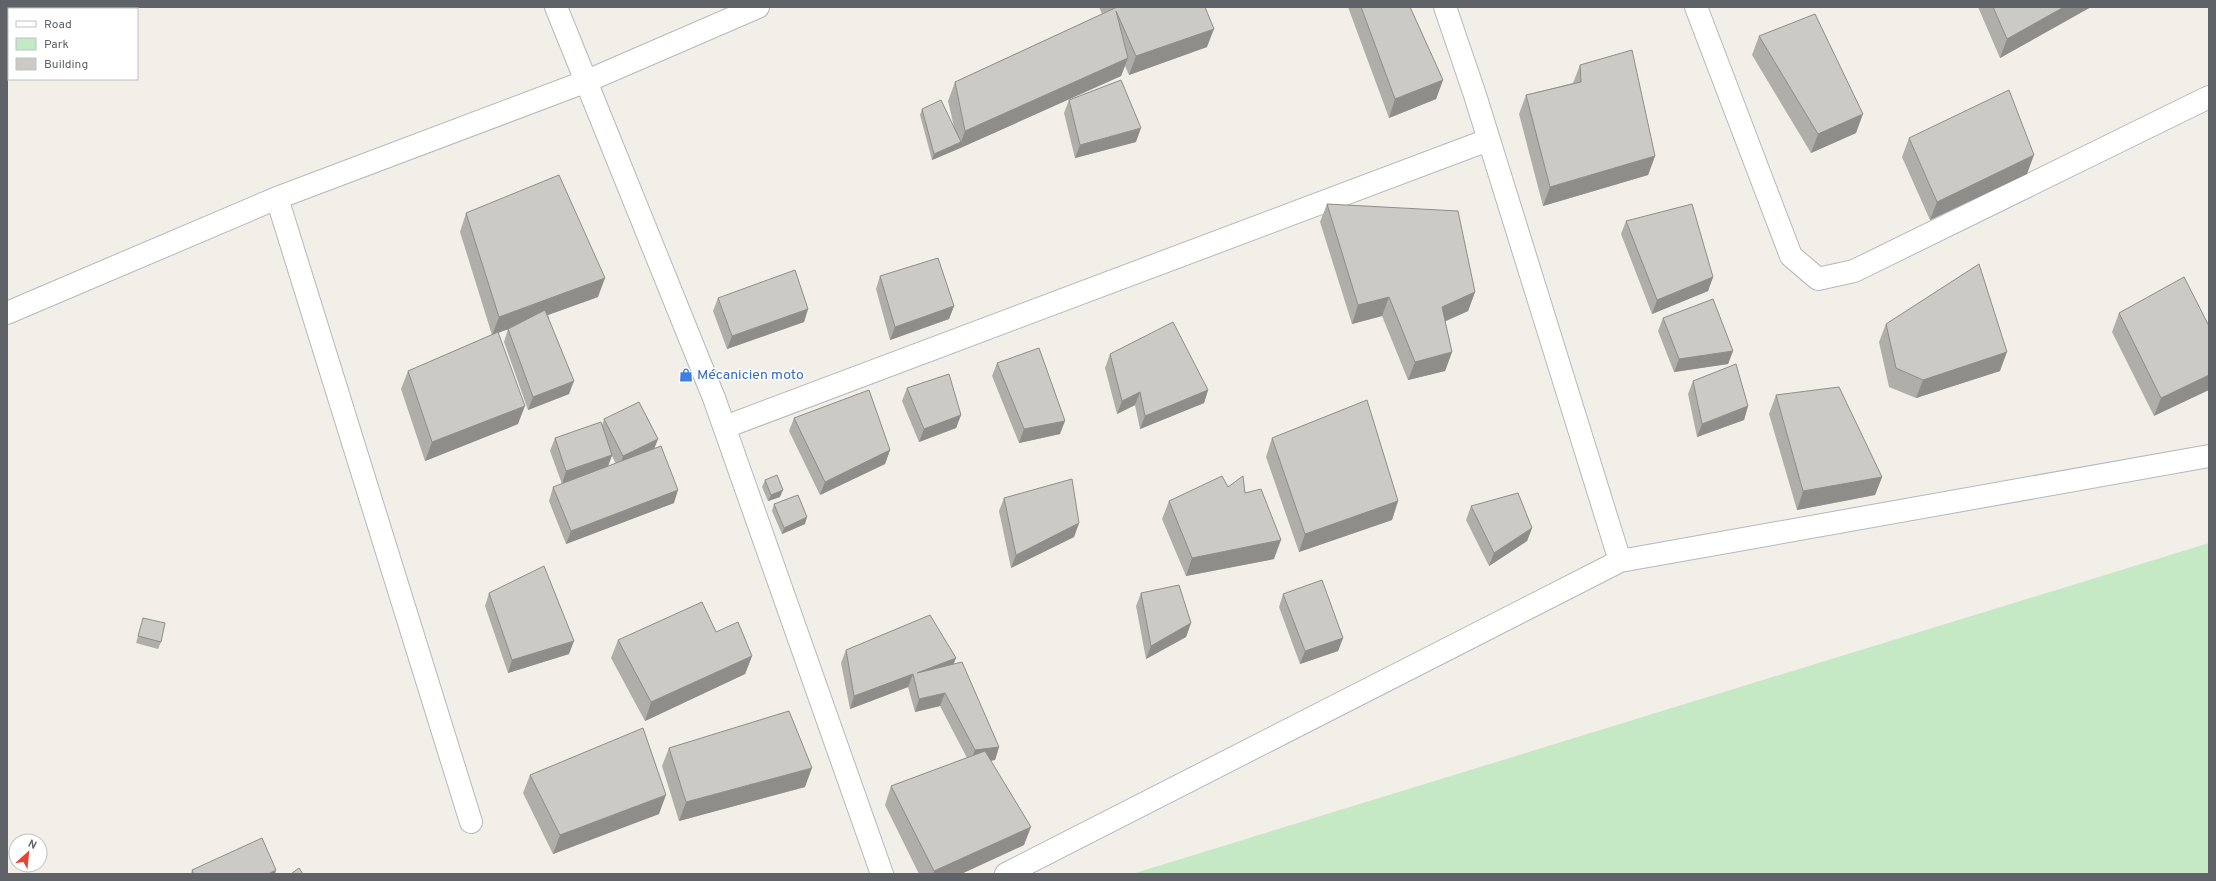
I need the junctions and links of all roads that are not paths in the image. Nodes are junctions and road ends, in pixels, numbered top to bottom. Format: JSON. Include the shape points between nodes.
{"nodes":[{"id":1,"x":556,"y":7,"type":"edge"},
{"id":2,"x":758,"y":7,"type":"edge"},
{"id":3,"x":1445,"y":7,"type":"edge"},
{"id":4,"x":1696,"y":7,"type":"edge"},
{"id":5,"x":587,"y":81,"type":"junction"},
{"id":6,"x":2209,"y":98,"type":"edge"},
{"id":7,"x":1488,"y":140,"type":"junction"},
{"id":8,"x":277,"y":198,"type":"junction"},
{"id":9,"x":7,"y":313,"type":"edge"},
{"id":10,"x":725,"y":427,"type":"junction"},
{"id":11,"x":2209,"y":456,"type":"edge"},
{"id":12,"x":1620,"y":561,"type":"junction"},
{"id":13,"x":471,"y":822,"type":"dead end"},
{"id":14,"x":882,"y":874,"type":"edge"},
{"id":15,"x":1006,"y":874,"type":"edge"}],
"edges":[{"from":1,"to":5,"type":"street"},
{"from":2,"to":5,"type":"street"},
{"from":3,"to":7,"type":"street"},
{"from":4,"to":6,"type":"street","via":[[1791,256],[1818,279],[1854,271]]},
{"from":5,"to":8,"type":"street"},
{"from":5,"to":10,"type":"street"},
{"from":7,"to":10,"type":"street"},
{"from":7,"to":12,"type":"street"},
{"from":8,"to":9,"type":"street"},
{"from":8,"to":13,"type":"street"},
{"from":10,"to":14,"type":"street"},
{"from":11,"to":12,"type":"street"},
{"from":12,"to":15,"type":"street"}]}
